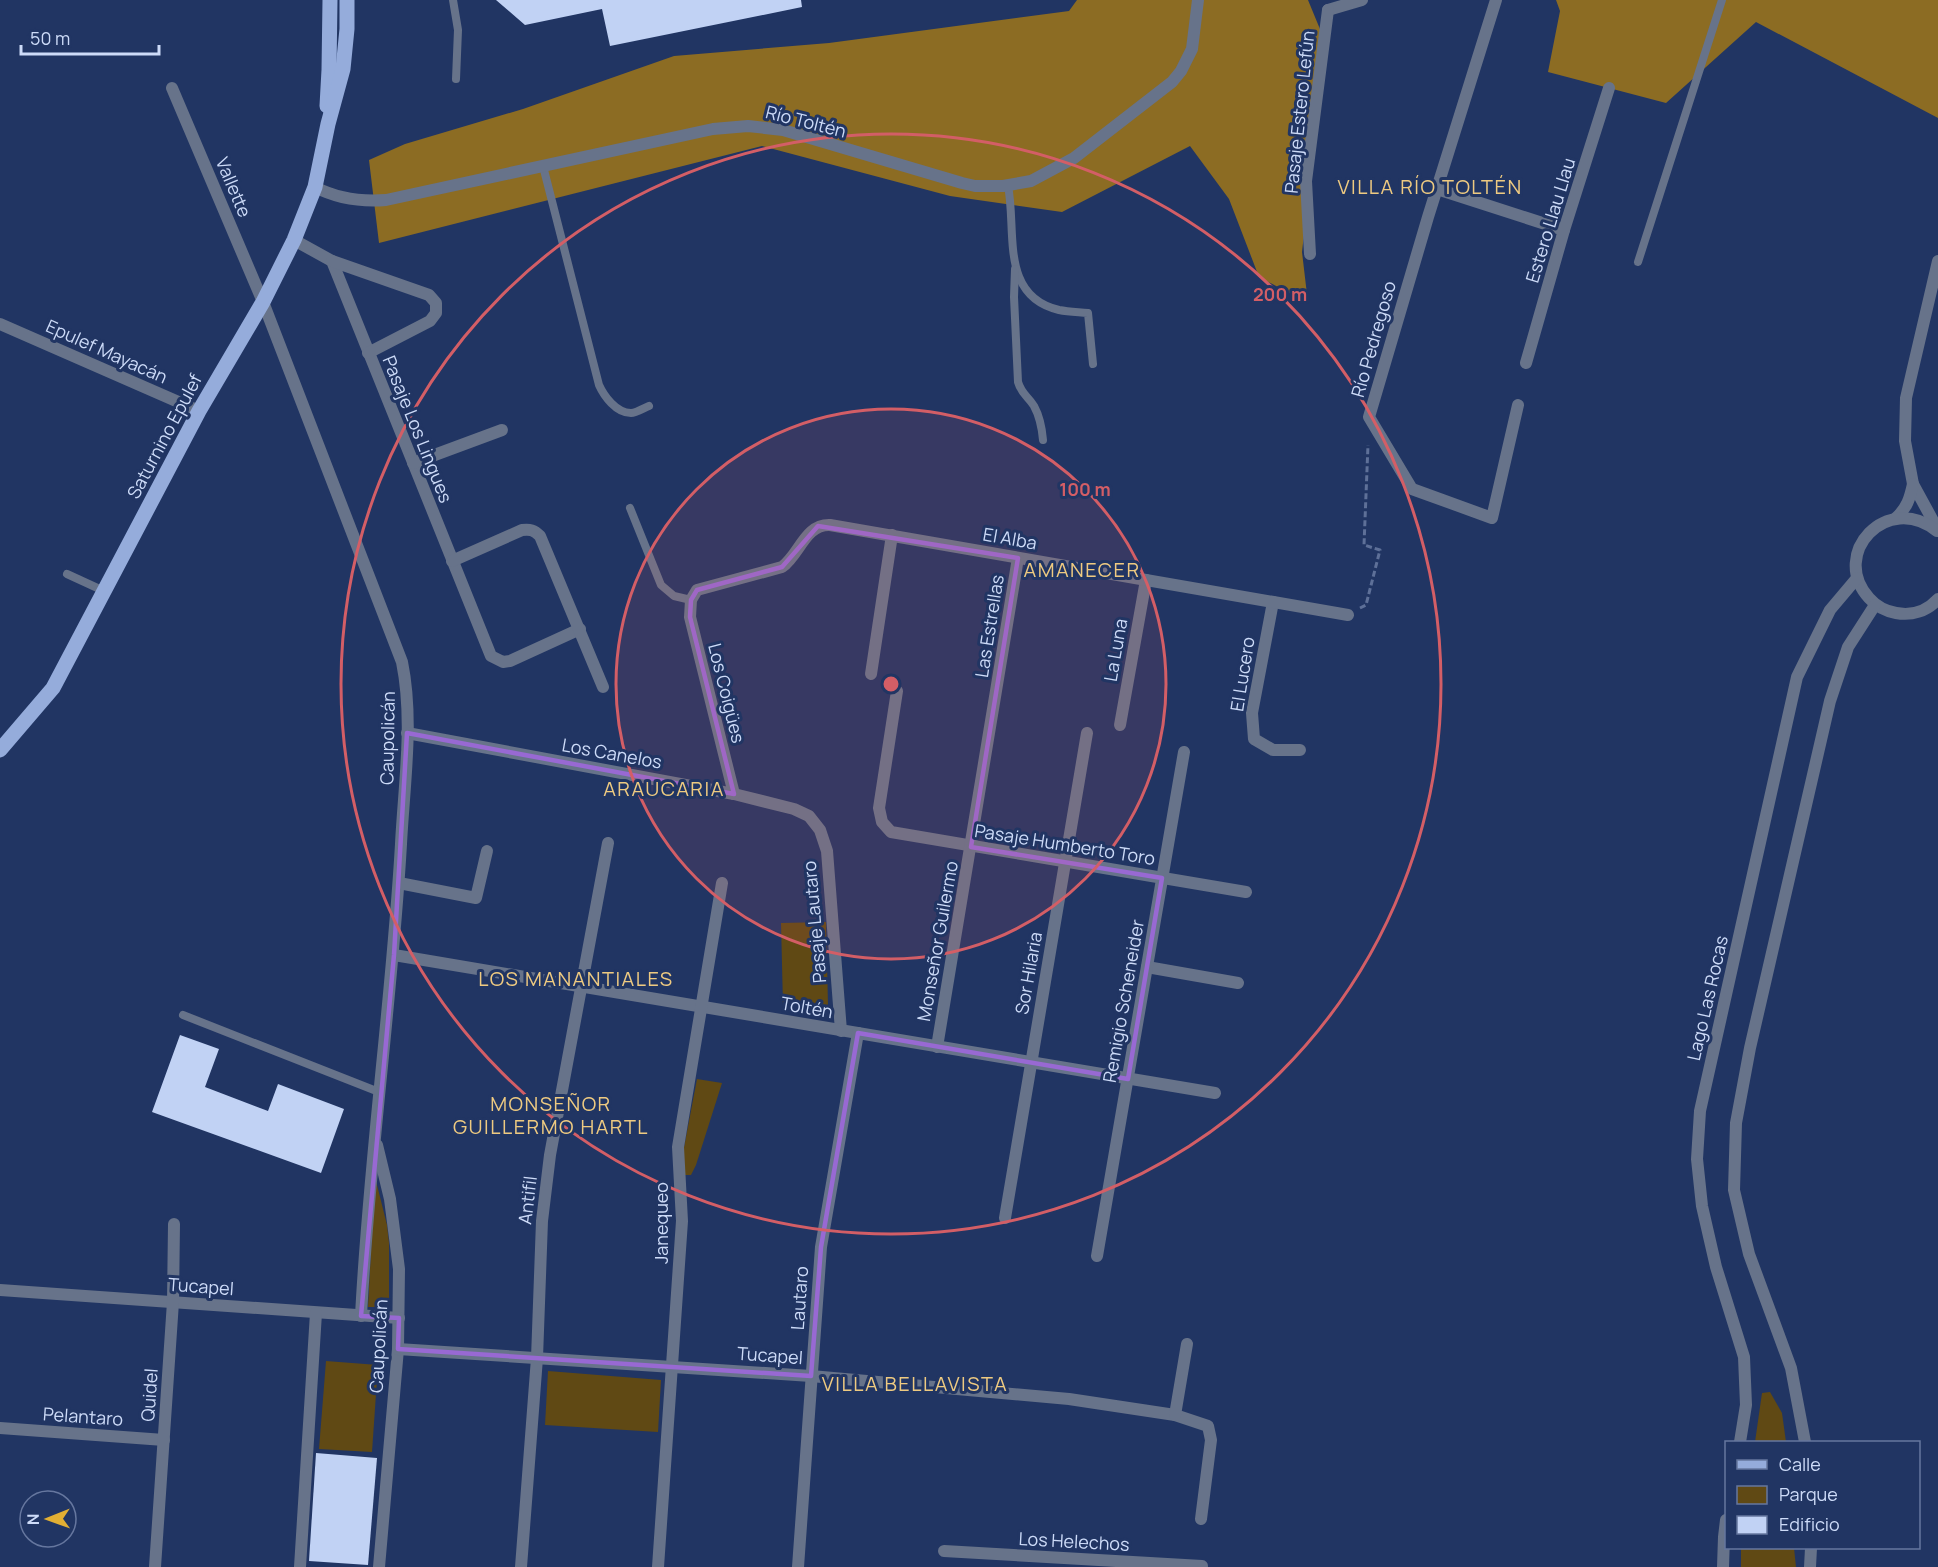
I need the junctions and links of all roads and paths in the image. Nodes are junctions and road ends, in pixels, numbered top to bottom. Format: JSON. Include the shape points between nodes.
{"nodes":[{"id":1,"x":330,"y":0,"type":"edge"},
{"id":2,"x":347,"y":0,"type":"edge"},
{"id":3,"x":453,"y":0,"type":"edge"},
{"id":4,"x":1198,"y":0,"type":"edge"},
{"id":5,"x":1362,"y":0,"type":"edge"},
{"id":6,"x":1496,"y":0,"type":"edge"},
{"id":7,"x":1722,"y":0,"type":"edge"},
{"id":8,"x":1325,"y":5,"type":"edge"},
{"id":9,"x":456,"y":79,"type":"dead end"},
{"id":10,"x":172,"y":88,"type":"dead end"},
{"id":11,"x":1610,"y":88,"type":"dead end"},
{"id":12,"x":328,"y":124,"type":"junction"},
{"id":13,"x":543,"y":166,"type":"junction"},
{"id":14,"x":1008,"y":186,"type":"junction"},
{"id":15,"x":315,"y":187,"type":"junction"},
{"id":16,"x":1437,"y":189,"type":"junction"},
{"id":17,"x":1564,"y":230,"type":"junction"},
{"id":18,"x":294,"y":240,"type":"junction"},
{"id":19,"x":1310,"y":254,"type":"dead end"},
{"id":20,"x":332,"y":261,"type":"junction"},
{"id":21,"x":1938,"y":261,"type":"edge"},
{"id":22,"x":1638,"y":262,"type":"dead end"},
{"id":23,"x":1015,"y":264,"type":"junction"},
{"id":24,"x":263,"y":302,"type":"junction"},
{"id":25,"x":0,"y":324,"type":"edge"},
{"id":26,"x":368,"y":353,"type":"junction"},
{"id":27,"x":1526,"y":363,"type":"dead end"},
{"id":28,"x":1093,"y":364,"type":"dead end"},
{"id":29,"x":1518,"y":405,"type":"dead end"},
{"id":30,"x":649,"y":406,"type":"dead end"},
{"id":31,"x":199,"y":411,"type":"junction"},
{"id":32,"x":1369,"y":417,"type":"junction"},
{"id":33,"x":502,"y":430,"type":"dead end"},
{"id":34,"x":1044,"y":440,"type":"dead end"},
{"id":35,"x":413,"y":463,"type":"junction"},
{"id":36,"x":1913,"y":484,"type":"junction"},
{"id":37,"x":630,"y":508,"type":"dead end"},
{"id":38,"x":1896,"y":518,"type":"junction"},
{"id":39,"x":1938,"y":531,"type":"edge"},
{"id":40,"x":892,"y":535,"type":"junction"},
{"id":41,"x":1018,"y":558,"type":"junction"},
{"id":42,"x":452,"y":561,"type":"junction"},
{"id":43,"x":66,"y":573,"type":"dead end"},
{"id":44,"x":1857,"y":578,"type":"junction"},
{"id":45,"x":1146,"y":580,"type":"junction"},
{"id":46,"x":104,"y":591,"type":"junction"},
{"id":47,"x":691,"y":600,"type":"junction"},
{"id":48,"x":1273,"y":602,"type":"junction"},
{"id":49,"x":1936,"y":603,"type":"edge"},
{"id":50,"x":1875,"y":604,"type":"junction"},
{"id":51,"x":1366,"y":605,"type":"dead end"},
{"id":52,"x":1348,"y":615,"type":"dead end"},
{"id":53,"x":580,"y":629,"type":"junction"},
{"id":54,"x":870,"y":674,"type":"dead end"},
{"id":55,"x":603,"y":687,"type":"dead end"},
{"id":56,"x":897,"y":691,"type":"dead end"},
{"id":57,"x":995,"y":700,"type":"joint"},
{"id":58,"x":1120,"y":725,"type":"dead end"},
{"id":59,"x":407,"y":733,"type":"junction"},
{"id":60,"x":1087,"y":733,"type":"dead end"},
{"id":61,"x":0,"y":750,"type":"edge"},
{"id":62,"x":1300,"y":750,"type":"dead end"},
{"id":63,"x":1185,"y":752,"type":"dead end"},
{"id":64,"x":734,"y":794,"type":"junction"},
{"id":65,"x":809,"y":816,"type":"joint"},
{"id":66,"x":609,"y":843,"type":"dead end"},
{"id":67,"x":971,"y":847,"type":"junction"},
{"id":68,"x":487,"y":851,"type":"dead end"},
{"id":69,"x":1065,"y":862,"type":"junction"},
{"id":70,"x":1162,"y":878,"type":"junction"},
{"id":71,"x":399,"y":883,"type":"junction"},
{"id":72,"x":722,"y":883,"type":"dead end"},
{"id":73,"x":1246,"y":892,"type":"dead end"},
{"id":74,"x":394,"y":955,"type":"junction"},
{"id":75,"x":1147,"y":967,"type":"junction"},
{"id":76,"x":1238,"y":983,"type":"dead end"},
{"id":77,"x":582,"y":987,"type":"junction"},
{"id":78,"x":701,"y":1007,"type":"junction"},
{"id":79,"x":183,"y":1015,"type":"dead end"},
{"id":80,"x":841,"y":1031,"type":"junction"},
{"id":81,"x":858,"y":1033,"type":"junction"},
{"id":82,"x":937,"y":1047,"type":"junction"},
{"id":83,"x":1031,"y":1063,"type":"junction"},
{"id":84,"x":1128,"y":1079,"type":"junction"},
{"id":85,"x":379,"y":1092,"type":"junction"},
{"id":86,"x":1215,"y":1093,"type":"dead end"},
{"id":87,"x":375,"y":1129,"type":"junction"},
{"id":88,"x":1005,"y":1218,"type":"dead end"},
{"id":89,"x":174,"y":1224,"type":"dead end"},
{"id":90,"x":1097,"y":1256,"type":"dead end"},
{"id":91,"x":0,"y":1290,"type":"edge"},
{"id":92,"x":173,"y":1302,"type":"junction"},
{"id":93,"x":316,"y":1312,"type":"junction"},
{"id":94,"x":361,"y":1316,"type":"junction"},
{"id":95,"x":399,"y":1318,"type":"junction"},
{"id":96,"x":1188,"y":1344,"type":"dead end"},
{"id":97,"x":398,"y":1349,"type":"junction"},
{"id":98,"x":537,"y":1358,"type":"junction"},
{"id":99,"x":673,"y":1366,"type":"junction"},
{"id":100,"x":811,"y":1376,"type":"junction"},
{"id":101,"x":1175,"y":1415,"type":"junction"},
{"id":102,"x":0,"y":1428,"type":"edge"},
{"id":103,"x":164,"y":1440,"type":"junction"},
{"id":104,"x":1740,"y":1441,"type":"edge"},
{"id":105,"x":1805,"y":1441,"type":"edge"},
{"id":106,"x":1201,"y":1519,"type":"dead end"},
{"id":107,"x":1725,"y":1528,"type":"edge"},
{"id":108,"x":1811,"y":1549,"type":"edge"},
{"id":109,"x":944,"y":1551,"type":"dead end"},
{"id":110,"x":1033,"y":1562,"type":"edge"},
{"id":111,"x":1202,"y":1566,"type":"edge"},
{"id":112,"x":155,"y":1567,"type":"edge"},
{"id":113,"x":300,"y":1567,"type":"edge"},
{"id":114,"x":379,"y":1567,"type":"edge"},
{"id":115,"x":521,"y":1567,"type":"edge"},
{"id":116,"x":658,"y":1567,"type":"edge"},
{"id":117,"x":798,"y":1567,"type":"edge"},
{"id":118,"x":1723,"y":1567,"type":"edge"},
{"id":119,"x":1809,"y":1567,"type":"edge"}],
"edges":[{"from":1,"to":12,"type":"main road","name":"Saturnino Epulef"},
{"from":2,"to":12,"type":"main road","name":"Saturnino Epulef","via":[[343,69]]},
{"from":3,"to":9,"type":"lane","via":[[458,30]]},
{"from":4,"to":14,"type":"street","name":"Río Toltén","via":[[1192,49],[1172,82],[1074,158],[1031,181]]},
{"from":5,"to":8,"type":"street"},
{"from":6,"to":16,"type":"street","name":"Río Pedregoso"},
{"from":7,"to":22,"type":"lane"},
{"from":8,"to":19,"type":"street","name":"Pasaje Estero Lefún","via":[[1306,181]]},
{"from":10,"to":24,"type":"street","name":"Vallette"},
{"from":11,"to":17,"type":"street","name":"Estero Llau Llau"},
{"from":12,"to":15,"type":"main road","name":"Saturnino Epulef"},
{"from":13,"to":14,"type":"street","name":"Río Toltén","via":[[713,129],[748,126],[792,133],[962,183]]},
{"from":13,"to":15,"type":"street","name":"Río Toltén","via":[[373,201],[348,199]]},
{"from":13,"to":30,"type":"lane","via":[[599,385],[608,400],[622,410],[630,413]]},
{"from":14,"to":23,"type":"lane"},
{"from":15,"to":18,"type":"main road","name":"Saturnino Epulef"},
{"from":16,"to":17,"type":"street"},
{"from":16,"to":32,"type":"street","name":"Río Pedregoso"},
{"from":17,"to":27,"type":"street","name":"Estero Llau Llau"},
{"from":18,"to":20,"type":"street"},
{"from":18,"to":24,"type":"main road","name":"Saturnino Epulef"},
{"from":20,"to":26,"type":"street","name":"Pasaje Los Lingues"},
{"from":20,"to":26,"type":"street","via":[[429,295],[436,303],[436,313],[430,321]]},
{"from":21,"to":36,"type":"street","via":[[1906,398],[1905,441]]},
{"from":23,"to":28,"type":"lane","via":[[1025,288],[1043,304],[1088,313]]},
{"from":23,"to":34,"type":"lane","via":[[1018,382],[1037,412]]},
{"from":24,"to":31,"type":"main road","name":"Saturnino Epulef"},
{"from":24,"to":59,"type":"street","name":"Caupolicán","via":[[402,662],[408,699]]},
{"from":25,"to":31,"type":"street","name":"Epulef Mayacán"},
{"from":26,"to":35,"type":"street","name":"Pasaje Los Lingues"},
{"from":29,"to":32,"type":"street","name":"Río Pedregoso","via":[[1492,518],[1412,489]]},
{"from":31,"to":46,"type":"main road","name":"Saturnino Epulef"},
{"from":32,"to":51,"type":"path","via":[[1364,545],[1380,550]]},
{"from":33,"to":35,"type":"street"},
{"from":35,"to":42,"type":"street","name":"Pasaje Los Lingues"},
{"from":36,"to":38,"type":"street","via":[[1910,500]]},
{"from":36,"to":39,"type":"street"},
{"from":37,"to":47,"type":"lane","via":[[661,585],[674,596]]},
{"from":38,"to":39,"type":"street","via":[[1912,518]]},
{"from":38,"to":44,"type":"street","via":[[1868,533],[1856,562]]},
{"from":40,"to":41,"type":"street","name":"El Alba"},
{"from":40,"to":47,"type":"street","name":"El Alba","via":[[819,526],[782,567],[697,591]]},
{"from":40,"to":54,"type":"street"},
{"from":41,"to":45,"type":"street","name":"El Alba"},
{"from":41,"to":57,"type":"street","name":"Las Estrellas"},
{"from":42,"to":53,"type":"street","via":[[522,530],[536,532]]},
{"from":42,"to":53,"type":"street","name":"Pasaje Los Lingues","via":[[487,650],[496,660],[510,661]]},
{"from":43,"to":46,"type":"lane"},
{"from":44,"to":50,"type":"street"},
{"from":44,"to":104,"type":"street","name":"Lago Las Rocas","via":[[1830,610],[1797,677],[1700,1111],[1697,1159],[1702,1206],[1744,1357],[1746,1406]]},
{"from":45,"to":48,"type":"street","name":"El Alba"},
{"from":45,"to":58,"type":"street","name":"La Luna"},
{"from":46,"to":61,"type":"main road","name":"Saturnino Epulef","via":[[53,688]]},
{"from":47,"to":64,"type":"street","name":"Los Coigües","via":[[690,617]]},
{"from":48,"to":52,"type":"street","name":"El Alba"},
{"from":48,"to":62,"type":"street","name":"El Lucero","via":[[1252,713],[1254,739],[1273,750]]},
{"from":49,"to":50,"type":"street","via":[[1904,615]]},
{"from":50,"to":105,"type":"street","via":[[1848,647],[1830,701],[1749,1048],[1736,1123],[1734,1190],[1749,1254],[1791,1368]]},
{"from":53,"to":55,"type":"street"},
{"from":56,"to":67,"type":"street","name":"Pasaje Humberto Toro","via":[[879,808],[882,822],[891,832]]},
{"from":57,"to":67,"type":"street","name":"Monseñor Guilermo"},
{"from":59,"to":64,"type":"street","name":"Los Canelos"},
{"from":59,"to":71,"type":"street","name":"Caupolicán"},
{"from":60,"to":69,"type":"street","name":"Sor Hilaria"},
{"from":63,"to":70,"type":"street","name":"Remigio Scheneider"},
{"from":64,"to":65,"type":"street","name":"Los Canelos"},
{"from":65,"to":80,"type":"street","name":"Pasaje Lautaro","via":[[827,851]]},
{"from":66,"to":77,"type":"street","name":"Antifil"},
{"from":67,"to":69,"type":"street","name":"Pasaje Humberto Toro"},
{"from":67,"to":82,"type":"street","name":"Monseñor Guilermo"},
{"from":68,"to":71,"type":"street","via":[[476,898]]},
{"from":69,"to":70,"type":"street","name":"Pasaje Humberto Toro"},
{"from":69,"to":83,"type":"street","name":"Sor Hilaria"},
{"from":70,"to":73,"type":"street","name":"Pasaje Humberto Toro"},
{"from":70,"to":75,"type":"street","name":"Remigio Scheneider"},
{"from":71,"to":74,"type":"street","name":"Caupolicán"},
{"from":72,"to":78,"type":"street","name":"Janequeo"},
{"from":74,"to":77,"type":"street","name":"Toltén"},
{"from":74,"to":85,"type":"street","name":"Caupolicán"},
{"from":75,"to":76,"type":"street"},
{"from":75,"to":84,"type":"street","name":"Remigio Scheneider"},
{"from":77,"to":78,"type":"street","name":"Toltén"},
{"from":77,"to":98,"type":"street","name":"Antifil","via":[[550,1155],[542,1221]]},
{"from":78,"to":80,"type":"street","name":"Toltén"},
{"from":78,"to":99,"type":"street","name":"Janequeo","via":[[678,1147],[682,1221]]},
{"from":79,"to":85,"type":"lane"},
{"from":80,"to":81,"type":"street","name":"Toltén"},
{"from":81,"to":82,"type":"street","name":"Toltén"},
{"from":81,"to":100,"type":"street","name":"Lautaro","via":[[821,1247]]},
{"from":82,"to":83,"type":"street","name":"Toltén"},
{"from":83,"to":84,"type":"street","name":"Toltén"},
{"from":83,"to":88,"type":"street","name":"Sor Hilaria"},
{"from":84,"to":86,"type":"street","name":"Toltén"},
{"from":84,"to":90,"type":"street","name":"Remigio Scheneider"},
{"from":85,"to":87,"type":"street","name":"Caupolicán"},
{"from":87,"to":94,"type":"street","name":"Caupolicán"},
{"from":87,"to":95,"type":"street","name":"Caupolicán","via":[[396,1235]]},
{"from":89,"to":92,"type":"street","name":"Quidel"},
{"from":91,"to":92,"type":"street","name":"Tucapel"},
{"from":92,"to":93,"type":"street","name":"Tucapel"},
{"from":92,"to":103,"type":"street","name":"Quidel"},
{"from":93,"to":94,"type":"street","name":"Tucapel"},
{"from":93,"to":113,"type":"street"},
{"from":94,"to":95,"type":"street","name":"Tucapel"},
{"from":95,"to":97,"type":"street","name":"Caupolicán"},
{"from":96,"to":101,"type":"street"},
{"from":97,"to":98,"type":"street","name":"Tucapel"},
{"from":97,"to":114,"type":"street","name":"Caupolicán"},
{"from":98,"to":99,"type":"street","name":"Tucapel"},
{"from":98,"to":115,"type":"street","name":"Antifil"},
{"from":99,"to":100,"type":"street","name":"Tucapel"},
{"from":99,"to":116,"type":"street","name":"Janequeo"},
{"from":100,"to":101,"type":"street","name":"Tucapel","via":[[1069,1400]]},
{"from":100,"to":117,"type":"street","name":"Lautaro"},
{"from":101,"to":106,"type":"street","name":"Tucapel","via":[[1208,1426],[1210,1440]]},
{"from":102,"to":103,"type":"street","name":"Pelantaro"},
{"from":103,"to":112,"type":"street","name":"Quidel"},
{"from":107,"to":118,"type":"street"},
{"from":108,"to":119,"type":"street"},
{"from":109,"to":110,"type":"street","name":"Los Helechos"},
{"from":110,"to":111,"type":"street","name":"Los Helechos"}]}
